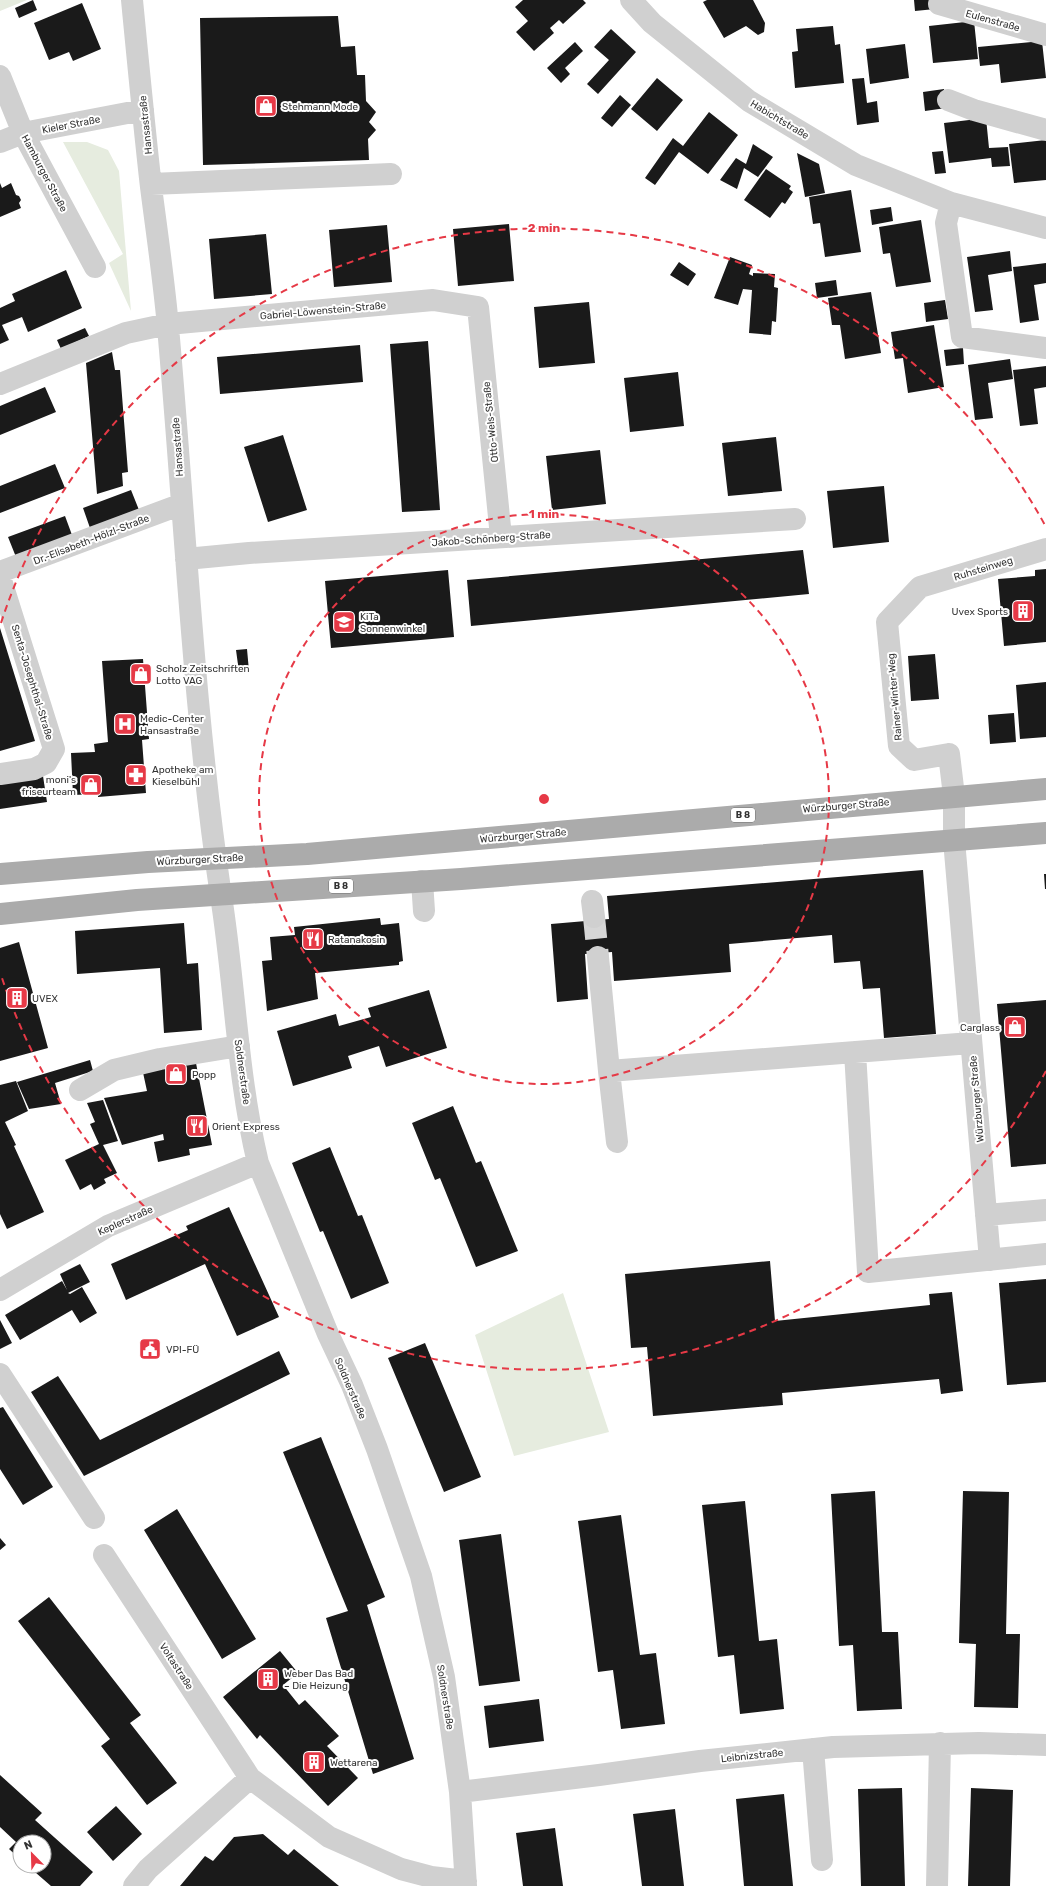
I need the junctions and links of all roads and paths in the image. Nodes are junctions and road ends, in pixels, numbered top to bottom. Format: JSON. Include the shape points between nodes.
{"nodes":[{"id":1,"x":132,"y":0,"type":"edge"},
{"id":2,"x":630,"y":0,"type":"edge"},
{"id":3,"x":939,"y":4,"type":"dead end"},
{"id":4,"x":1046,"y":35,"type":"edge"},
{"id":5,"x":0,"y":76,"type":"edge"},
{"id":6,"x":948,"y":100,"type":"dead end"},
{"id":7,"x":143,"y":110,"type":"junction"},
{"id":8,"x":1046,"y":130,"type":"edge"},
{"id":9,"x":23,"y":133,"type":"junction"},
{"id":10,"x":0,"y":142,"type":"edge"},
{"id":11,"x":391,"y":174,"type":"dead end"},
{"id":12,"x":151,"y":184,"type":"junction"},
{"id":13,"x":951,"y":203,"type":"junction"},
{"id":14,"x":1046,"y":228,"type":"edge"},
{"id":15,"x":95,"y":267,"type":"dead end"},
{"id":16,"x":478,"y":307,"type":"joint"},
{"id":17,"x":168,"y":324,"type":"junction"},
{"id":18,"x":1046,"y":348,"type":"edge"},
{"id":19,"x":0,"y":384,"type":"edge"},
{"id":20,"x":182,"y":504,"type":"junction"},
{"id":21,"x":795,"y":519,"type":"dead end"},
{"id":22,"x":501,"y":537,"type":"junction"},
{"id":23,"x":1046,"y":549,"type":"edge"},
{"id":24,"x":186,"y":559,"type":"junction"},
{"id":25,"x":0,"y":572,"type":"edge"},
{"id":26,"x":0,"y":577,"type":"edge"},
{"id":27,"x":920,"y":587,"type":"joint"},
{"id":28,"x":0,"y":774,"type":"edge"},
{"id":29,"x":1046,"y":789,"type":"edge"},
{"id":30,"x":954,"y":796,"type":"junction"},
{"id":31,"x":1046,"y":833,"type":"edge"},
{"id":32,"x":954,"y":840,"type":"junction"},
{"id":33,"x":214,"y":859,"type":"junction"},
{"id":34,"x":0,"y":874,"type":"edge"},
{"id":35,"x":422,"y":881,"type":"junction"},
{"id":36,"x":221,"y":895,"type":"junction"},
{"id":37,"x":424,"y":911,"type":"dead end"},
{"id":38,"x":0,"y":914,"type":"edge"},
{"id":39,"x":598,"y":957,"type":"tunnel mouth"},
{"id":40,"x":971,"y":1044,"type":"junction"},
{"id":41,"x":239,"y":1046,"type":"junction"},
{"id":42,"x":854,"y":1052,"type":"junction"},
{"id":43,"x":609,"y":1071,"type":"junction"},
{"id":44,"x":80,"y":1090,"type":"dead end"},
{"id":45,"x":617,"y":1142,"type":"dead end"},
{"id":46,"x":258,"y":1164,"type":"junction"},
{"id":47,"x":1046,"y":1210,"type":"edge"},
{"id":48,"x":986,"y":1215,"type":"junction"},
{"id":49,"x":1046,"y":1254,"type":"edge"},
{"id":50,"x":990,"y":1260,"type":"junction"},
{"id":51,"x":0,"y":1290,"type":"edge"},
{"id":52,"x":0,"y":1374,"type":"edge"},
{"id":53,"x":94,"y":1518,"type":"dead end"},
{"id":54,"x":104,"y":1555,"type":"dead end"},
{"id":55,"x":940,"y":1743,"type":"junction"},
{"id":56,"x":1046,"y":1745,"type":"edge"},
{"id":57,"x":813,"y":1749,"type":"junction"},
{"id":58,"x":250,"y":1778,"type":"junction"},
{"id":59,"x":460,"y":1792,"type":"junction"},
{"id":60,"x":822,"y":1860,"type":"dead end"},
{"id":61,"x":429,"y":1881,"type":"edge"},
{"id":62,"x":466,"y":1883,"type":"edge"},
{"id":63,"x":134,"y":1886,"type":"edge"},
{"id":64,"x":937,"y":1886,"type":"edge"}],
"edges":[{"from":1,"to":7,"type":"street","name":"Hansastraße"},
{"from":2,"to":13,"type":"street","name":"Habichtstraße","via":[[652,23],[749,101],[856,165]]},
{"from":3,"to":4,"type":"street","name":"Eulenstraße"},
{"from":5,"to":9,"type":"street","name":"Hamburger Straße"},
{"from":6,"to":8,"type":"street"},
{"from":7,"to":9,"type":"street","name":"Kieler Straße"},
{"from":7,"to":12,"type":"street","name":"Hansastraße"},
{"from":9,"to":10,"type":"street","name":"Kieler Straße"},
{"from":9,"to":15,"type":"street","name":"Hamburger Straße"},
{"from":11,"to":12,"type":"street"},
{"from":12,"to":17,"type":"street","name":"Hansastraße"},
{"from":13,"to":14,"type":"street","name":"Habichtstraße"},
{"from":13,"to":18,"type":"street","via":[[946,223],[962,337]]},
{"from":16,"to":17,"type":"street","name":"Gabriel-Löwenstein-Straße","via":[[433,300]]},
{"from":16,"to":22,"type":"street","name":"Otto-Wels-Straße"},
{"from":17,"to":19,"type":"street","via":[[126,333]]},
{"from":17,"to":20,"type":"street","name":"Hansastraße"},
{"from":20,"to":24,"type":"street","name":"Hansastraße"},
{"from":20,"to":25,"type":"street","name":"Dr.-Elisabeth-Hölzl-Straße"},
{"from":21,"to":22,"type":"street","name":"Jakob-Schönberg-Straße"},
{"from":22,"to":24,"type":"street","name":"Jakob-Schönberg-Straße"},
{"from":23,"to":27,"type":"street","name":"Ruhsteinweg"},
{"from":24,"to":33,"type":"street","name":"Hansastraße"},
{"from":26,"to":28,"type":"street","name":"Senta-Josephthal-Straße","via":[[54,749],[46,763],[34,769]]},
{"from":27,"to":30,"type":"street","name":"Rainer-Winter-Weg","via":[[887,622],[899,746],[914,760],[950,754]]},
{"from":29,"to":30,"type":"main road","name":"Würzburger Straße","number":"B 8"},
{"from":30,"to":32,"type":"street","name":"Würzburger Straße"},
{"from":30,"to":33,"type":"main road","name":"Würzburger Straße","number":"B 8","via":[[308,854]]},
{"from":31,"to":32,"type":"main road","number":"B 8"},
{"from":32,"to":35,"type":"main road","number":"B 8"},
{"from":32,"to":40,"type":"street","name":"Würzburger Straße"},
{"from":33,"to":34,"type":"main road","name":"Würzburger Straße","number":"B 8"},
{"from":33,"to":36,"type":"street","name":"Hansastraße"},
{"from":35,"to":36,"type":"main road","number":"B 8"},
{"from":35,"to":37,"type":"street"},
{"from":36,"to":38,"type":"main road","number":"B 8","via":[[137,900]]},
{"from":36,"to":41,"type":"street","name":"Soldnerstraße"},
{"from":39,"to":43,"type":"street"},
{"from":40,"to":42,"type":"street"},
{"from":40,"to":48,"type":"street","name":"Würzburger Straße"},
{"from":41,"to":44,"type":"street","via":[[114,1070]]},
{"from":41,"to":46,"type":"street","name":"Soldnerstraße"},
{"from":42,"to":43,"type":"street"},
{"from":42,"to":50,"type":"street","via":[[868,1272]]},
{"from":43,"to":45,"type":"street"},
{"from":46,"to":51,"type":"street","name":"Keplerstraße","via":[[108,1226]]},
{"from":46,"to":59,"type":"street","name":"Soldnerstraße","via":[[354,1392],[409,1538],[421,1576],[444,1676]]},
{"from":47,"to":48,"type":"street"},
{"from":48,"to":50,"type":"street","name":"Würzburger Straße"},
{"from":49,"to":50,"type":"street"},
{"from":52,"to":53,"type":"street"},
{"from":54,"to":58,"type":"street","name":"Voltastraße"},
{"from":55,"to":56,"type":"street","name":"Leibnizstraße"},
{"from":55,"to":57,"type":"street","name":"Leibnizstraße"},
{"from":55,"to":64,"type":"street"},
{"from":57,"to":59,"type":"street","name":"Leibnizstraße"},
{"from":57,"to":60,"type":"street"},
{"from":58,"to":61,"type":"street","name":"Voltastraße","via":[[329,1838]]},
{"from":58,"to":63,"type":"street","via":[[148,1869]]},
{"from":59,"to":62,"type":"street","name":"Soldnerstraße"},
{"from":61,"to":62,"type":"street","name":"Voltastraße"}]}
